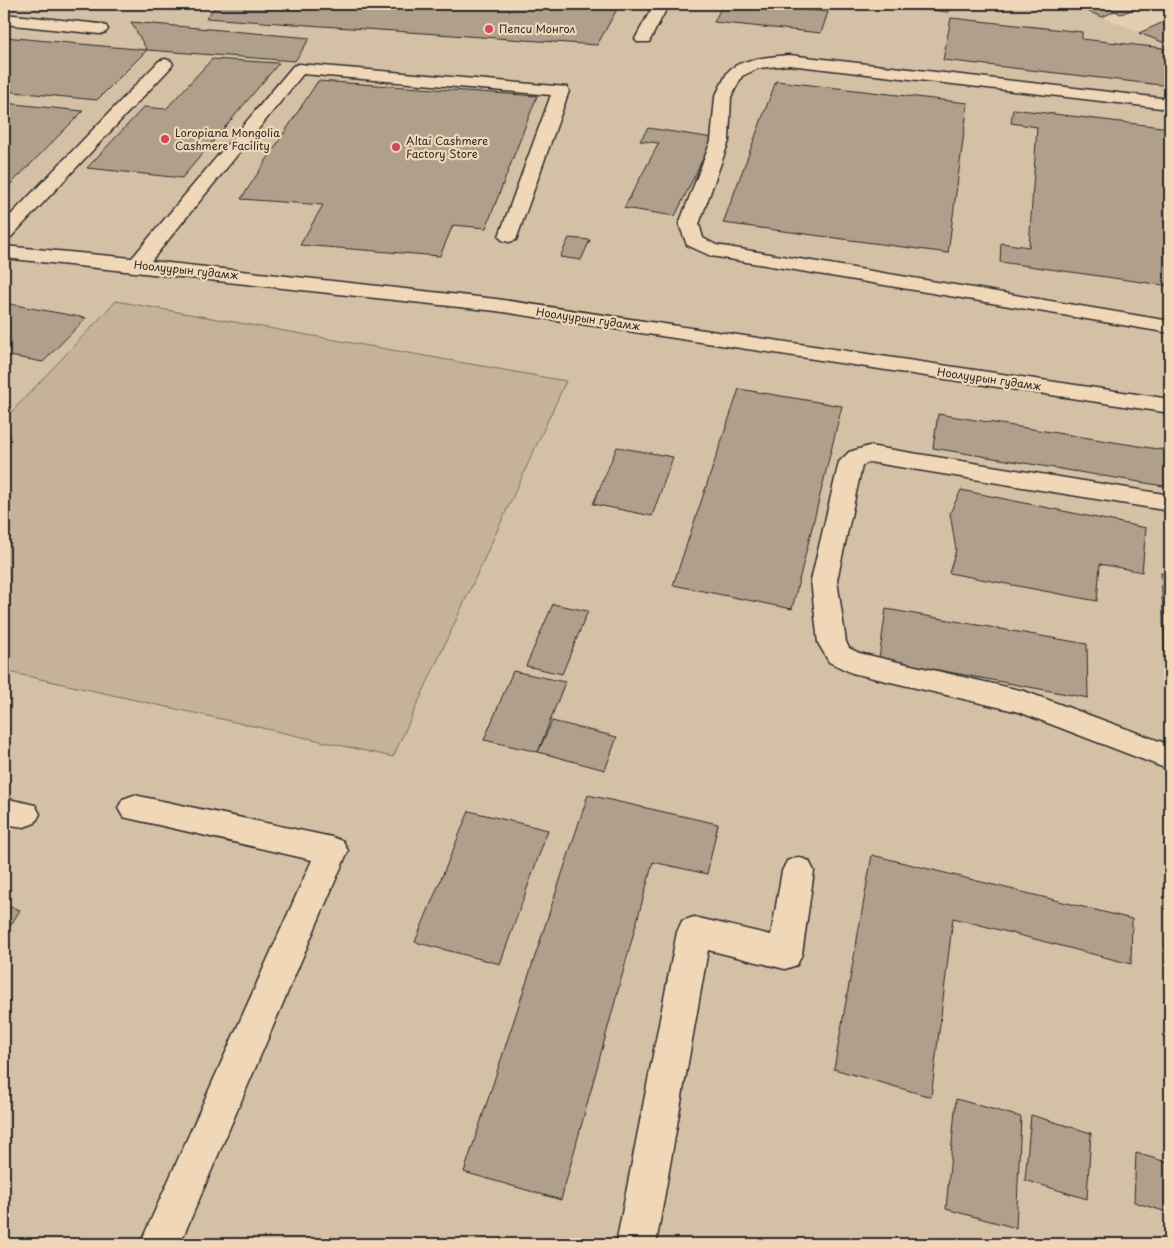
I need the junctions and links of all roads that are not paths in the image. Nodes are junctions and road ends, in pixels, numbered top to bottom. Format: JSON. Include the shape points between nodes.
{"nodes":[{"id":1,"x":661,"y":4,"type":"edge"},
{"id":2,"x":4,"y":19,"type":"edge"},
{"id":3,"x":100,"y":29,"type":"dead end"},
{"id":4,"x":643,"y":39,"type":"dead end"},
{"id":5,"x":165,"y":64,"type":"dead end"},
{"id":6,"x":1170,"y":104,"type":"edge"},
{"id":7,"x":4,"y":233,"type":"edge"},
{"id":8,"x":509,"y":236,"type":"dead end"},
{"id":9,"x":4,"y":252,"type":"edge"},
{"id":10,"x":137,"y":265,"type":"junction"},
{"id":11,"x":1170,"y":327,"type":"edge"},
{"id":12,"x":1170,"y":406,"type":"edge"},
{"id":13,"x":1170,"y":503,"type":"edge"},
{"id":14,"x":1170,"y":758,"type":"edge"},
{"id":15,"x":134,"y":808,"type":"dead end"},
{"id":16,"x":798,"y":871,"type":"dead end"},
{"id":17,"x":160,"y":1244,"type":"edge"},
{"id":18,"x":636,"y":1244,"type":"edge"}],
"edges":[{"from":1,"to":4,"type":"street"},
{"from":2,"to":3,"type":"street"},
{"from":5,"to":7,"type":"street"},
{"from":6,"to":11,"type":"street","via":[[789,60],[755,64],[734,73],[723,97],[720,141],[689,224],[694,241],[711,250]]},
{"from":8,"to":10,"type":"street","via":[[561,91],[300,69]]},
{"from":9,"to":10,"type":"street","name":"Ноолуурын гудамж"},
{"from":10,"to":12,"type":"street","name":"Ноолуурын гудамж","via":[[496,306]]},
{"from":13,"to":14,"type":"street","via":[[869,454],[850,462],[824,580],[832,643],[839,655],[852,662],[1024,702]]},
{"from":15,"to":17,"type":"street","via":[[332,851]]},
{"from":16,"to":18,"type":"street","via":[[784,954],[694,932]]}]}
